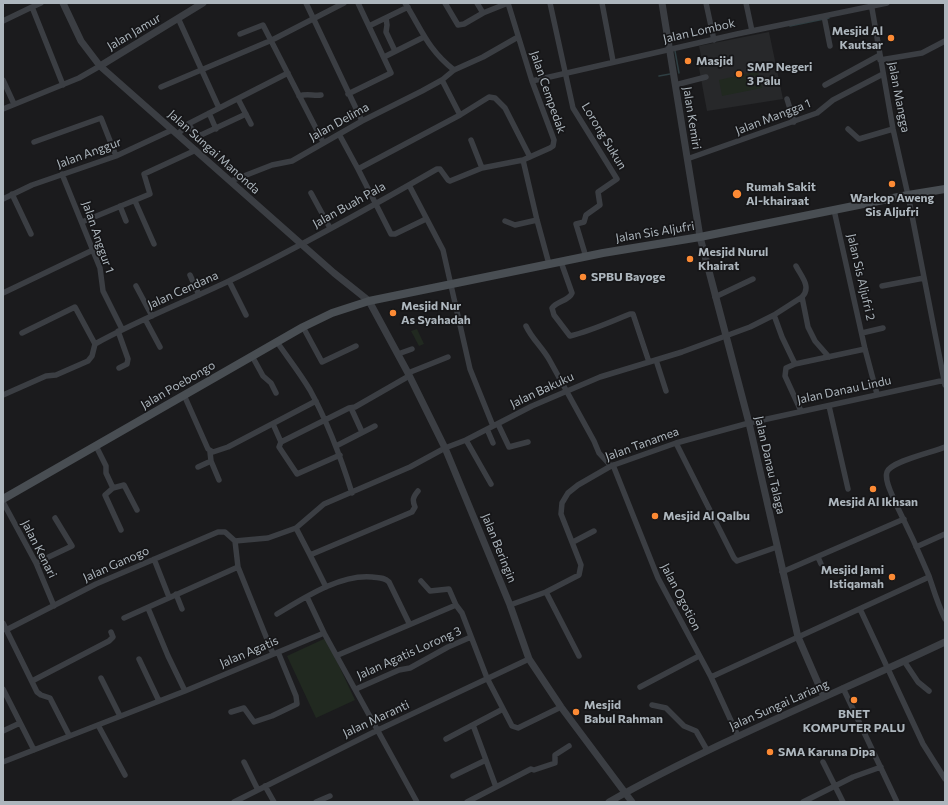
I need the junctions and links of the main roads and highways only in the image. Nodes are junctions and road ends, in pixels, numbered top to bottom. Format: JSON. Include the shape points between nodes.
{"nodes":[{"id":1,"x":945,"y":189,"type":"edge"},
{"id":2,"x":369,"y":301,"type":"joint"},
{"id":3,"x":3,"y":499,"type":"edge"}],
"edges":[{"from":1,"to":2,"type":"main road","name":"Jalan Sis Aljufri"},
{"from":2,"to":3,"type":"main road","name":"Jalan Poebongo","via":[[332,313],[303,327]]}]}
